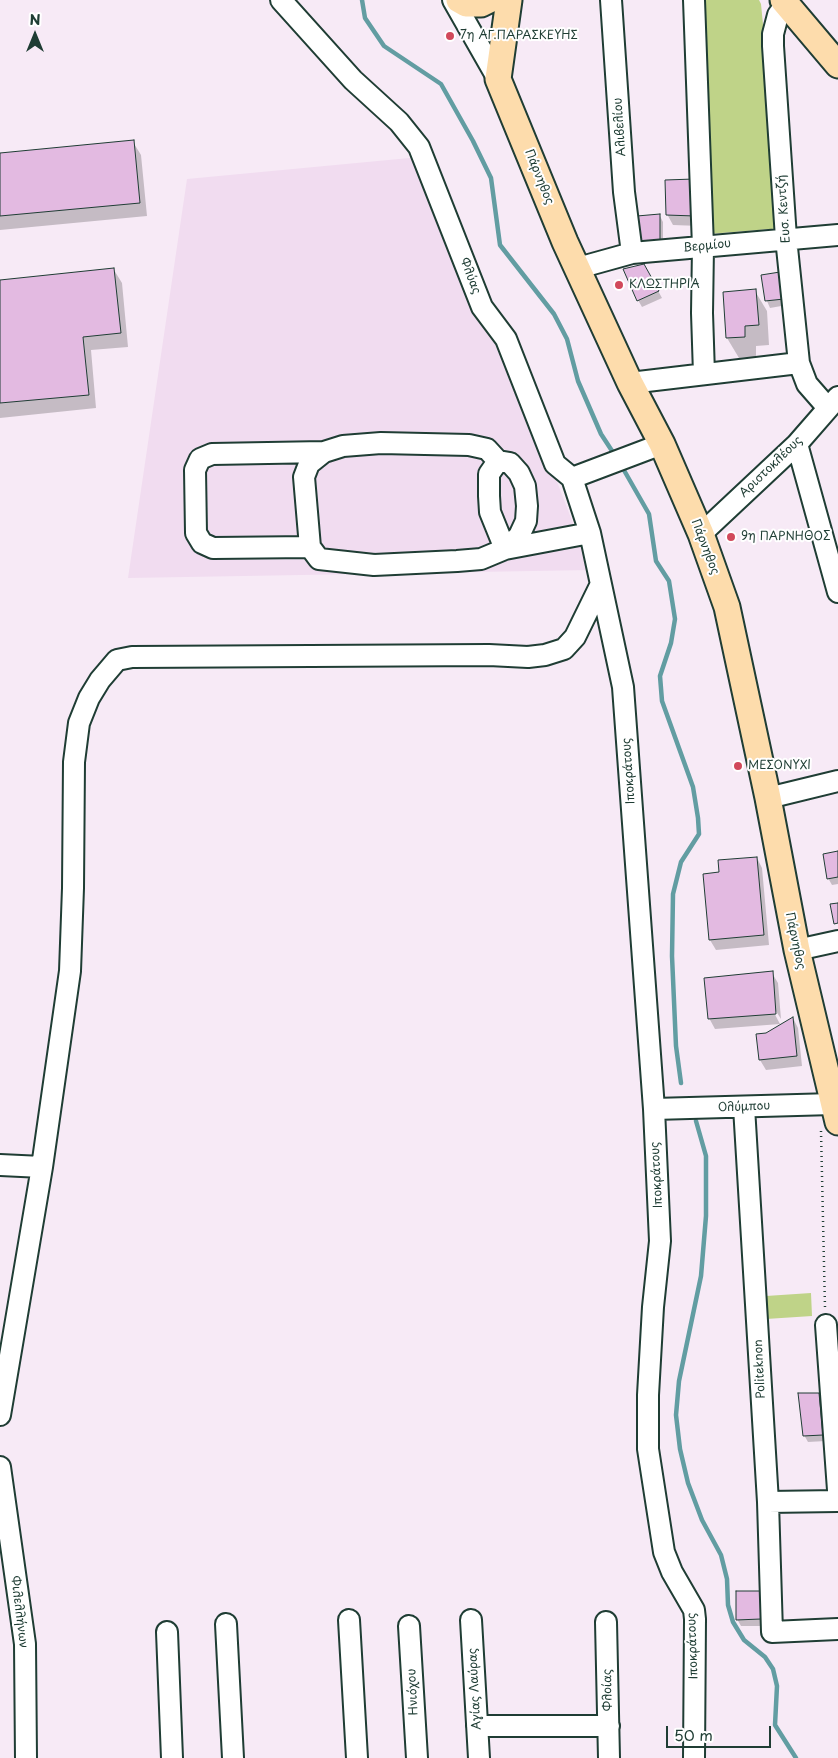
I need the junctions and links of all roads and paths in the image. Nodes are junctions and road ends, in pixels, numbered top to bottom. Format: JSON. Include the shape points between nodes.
{"nodes":[{"id":1,"x":281,"y":0,"type":"edge"},
{"id":2,"x":453,"y":0,"type":"edge"},
{"id":3,"x":459,"y":0,"type":"edge"},
{"id":4,"x":488,"y":0,"type":"edge"},
{"id":5,"x":509,"y":0,"type":"edge"},
{"id":6,"x":611,"y":0,"type":"edge"},
{"id":7,"x":694,"y":0,"type":"edge"},
{"id":8,"x":785,"y":2,"type":"edge"},
{"id":9,"x":838,"y":65,"type":"edge"},
{"id":10,"x":498,"y":79,"type":"junction"},
{"id":11,"x":838,"y":235,"type":"edge"},
{"id":12,"x":786,"y":238,"type":"junction"},
{"id":13,"x":703,"y":247,"type":"junction"},
{"id":14,"x":632,"y":253,"type":"junction"},
{"id":15,"x":578,"y":268,"type":"junction"},
{"id":16,"x":799,"y":363,"type":"junction"},
{"id":17,"x":704,"y":374,"type":"junction"},
{"id":18,"x":630,"y":383,"type":"junction"},
{"id":19,"x":833,"y":402,"type":"edge"},
{"id":20,"x":798,"y":444,"type":"junction"},
{"id":21,"x":654,"y":447,"type":"junction"},
{"id":22,"x":324,"y":452,"type":"junction"},
{"id":23,"x":498,"y":461,"type":"junction"},
{"id":24,"x":572,"y":478,"type":"junction"},
{"id":25,"x":590,"y":533,"type":"junction"},
{"id":26,"x":701,"y":534,"type":"junction"},
{"id":27,"x":310,"y":547,"type":"junction"},
{"id":28,"x":505,"y":549,"type":"junction"},
{"id":29,"x":600,"y":586,"type":"junction"},
{"id":30,"x":838,"y":592,"type":"edge"},
{"id":31,"x":838,"y":781,"type":"edge"},
{"id":32,"x":768,"y":798,"type":"junction"},
{"id":33,"x":838,"y":941,"type":"edge"},
{"id":34,"x":797,"y":950,"type":"junction"},
{"id":35,"x":744,"y":1107,"type":"junction"},
{"id":36,"x":654,"y":1110,"type":"junction"},
{"id":37,"x":830,"y":1110,"type":"edge"},
{"id":38,"x":0,"y":1165,"type":"edge"},
{"id":39,"x":42,"y":1167,"type":"junction"},
{"id":40,"x":826,"y":1325,"type":"joint"},
{"id":41,"x":0,"y":1408,"type":"edge"},
{"id":42,"x":0,"y":1467,"type":"edge"},
{"id":43,"x":838,"y":1490,"type":"edge"},
{"id":44,"x":838,"y":1501,"type":"edge"},
{"id":45,"x":768,"y":1502,"type":"junction"},
{"id":46,"x":349,"y":1620,"type":"dead end"},
{"id":47,"x":471,"y":1620,"type":"dead end"},
{"id":48,"x":606,"y":1622,"type":"dead end"},
{"id":49,"x":226,"y":1624,"type":"dead end"},
{"id":50,"x":409,"y":1626,"type":"dead end"},
{"id":51,"x":838,"y":1629,"type":"edge"},
{"id":52,"x":167,"y":1632,"type":"dead end"},
{"id":53,"x":477,"y":1726,"type":"junction"},
{"id":54,"x":608,"y":1726,"type":"junction"},
{"id":55,"x":26,"y":1758,"type":"edge"},
{"id":56,"x":172,"y":1758,"type":"edge"},
{"id":57,"x":234,"y":1758,"type":"edge"},
{"id":58,"x":357,"y":1758,"type":"edge"},
{"id":59,"x":417,"y":1758,"type":"edge"},
{"id":60,"x":479,"y":1758,"type":"edge"},
{"id":61,"x":609,"y":1758,"type":"edge"},
{"id":62,"x":694,"y":1758,"type":"edge"}],
"edges":[{"from":1,"to":24,"type":"street","name":"Φλύας","via":[[353,80],[399,122],[419,147],[482,307],[506,339],[555,464]]},
{"from":2,"to":10,"type":"street"},
{"from":3,"to":4,"type":"main road","via":[[466,4],[481,4]]},
{"from":5,"to":10,"type":"main road"},
{"from":6,"to":14,"type":"street","name":"Αλιβελίου","via":[[624,192]]},
{"from":7,"to":13,"type":"street"},
{"from":8,"to":9,"type":"main road"},
{"from":8,"to":12,"type":"street","name":"Ευσ. Κεντζή","via":[[778,15],[773,46]]},
{"from":10,"to":15,"type":"main road","name":"Πάρνηθος"},
{"from":11,"to":12,"type":"street","name":"Βερμίου"},
{"from":12,"to":13,"type":"street","name":"Βερμίου"},
{"from":12,"to":16,"type":"street","name":"Ευσ. Κεντζή"},
{"from":13,"to":14,"type":"street","name":"Βερμίου"},
{"from":13,"to":17,"type":"street"},
{"from":14,"to":15,"type":"street","name":"Βερμίου"},
{"from":15,"to":18,"type":"main road","name":"Πάρνηθος"},
{"from":16,"to":17,"type":"street"},
{"from":16,"to":19,"type":"street","name":"Ευσ. Κεντζή","via":[[807,384]]},
{"from":17,"to":18,"type":"street"},
{"from":18,"to":21,"type":"main road","name":"Πάρνηθος"},
{"from":19,"to":20,"type":"street","name":"Αριστοκλέους"},
{"from":20,"to":26,"type":"street","name":"Αριστοκλέους"},
{"from":20,"to":30,"type":"street"},
{"from":21,"to":24,"type":"street"},
{"from":21,"to":26,"type":"main road","name":"Πάρνηθος"},
{"from":22,"to":23,"type":"street","via":[[343,446],[381,443],[469,445],[487,448]]},
{"from":22,"to":27,"type":"street","via":[[309,464],[304,477]]},
{"from":22,"to":27,"type":"street","via":[[212,454],[200,459],[195,470],[196,533],[202,543],[213,548]]},
{"from":23,"to":28,"type":"street","via":[[490,474],[488,496],[490,512]]},
{"from":23,"to":28,"type":"street","via":[[510,463],[519,473],[528,506],[519,536]]},
{"from":24,"to":25,"type":"street","name":"Φλύας"},
{"from":25,"to":28,"type":"street"},
{"from":25,"to":29,"type":"street","name":"Φλύας"},
{"from":26,"to":32,"type":"main road","name":"Πάρνηθος","via":[[727,607]]},
{"from":27,"to":28,"type":"street","via":[[319,559],[374,565],[481,559]]},
{"from":29,"to":36,"type":"street","name":"Ιποκράτους","via":[[623,687]]},
{"from":29,"to":39,"type":"street","via":[[574,637],[564,649],[539,656],[142,657],[117,660],[89,698],[79,723],[74,762],[70,970]]},
{"from":31,"to":32,"type":"street"},
{"from":32,"to":34,"type":"main road","name":"Πάρνηθος"},
{"from":33,"to":34,"type":"street"},
{"from":34,"to":37,"type":"main road","name":"Πάρνηθος"},
{"from":35,"to":36,"type":"street","name":"Ολύμπου"},
{"from":35,"to":37,"type":"street","name":"Ολύμπου"},
{"from":35,"to":45,"type":"street","name":"Politeknon"},
{"from":36,"to":62,"type":"street","name":"Ιποκράτους","via":[[660,1241],[648,1385],[648,1449],[664,1552],[694,1610]]},
{"from":37,"to":40,"type":"path"},
{"from":38,"to":39,"type":"street"},
{"from":39,"to":41,"type":"street"},
{"from":40,"to":43,"type":"street"},
{"from":42,"to":55,"type":"street","name":"Φιλελλήνων","via":[[25,1644]]},
{"from":44,"to":45,"type":"street"},
{"from":45,"to":51,"type":"street","name":"Politeknon","via":[[772,1632]]},
{"from":46,"to":58,"type":"street"},
{"from":47,"to":53,"type":"street","name":"Αγίας Λαύρας"},
{"from":48,"to":54,"type":"street","name":"Φλοίας"},
{"from":49,"to":57,"type":"street"},
{"from":50,"to":59,"type":"street","name":"Ηνιόχου"},
{"from":52,"to":56,"type":"street"},
{"from":53,"to":54,"type":"street"},
{"from":53,"to":60,"type":"street","name":"Αγίας Λαύρας"},
{"from":54,"to":61,"type":"street","name":"Φλοίας"}]}
